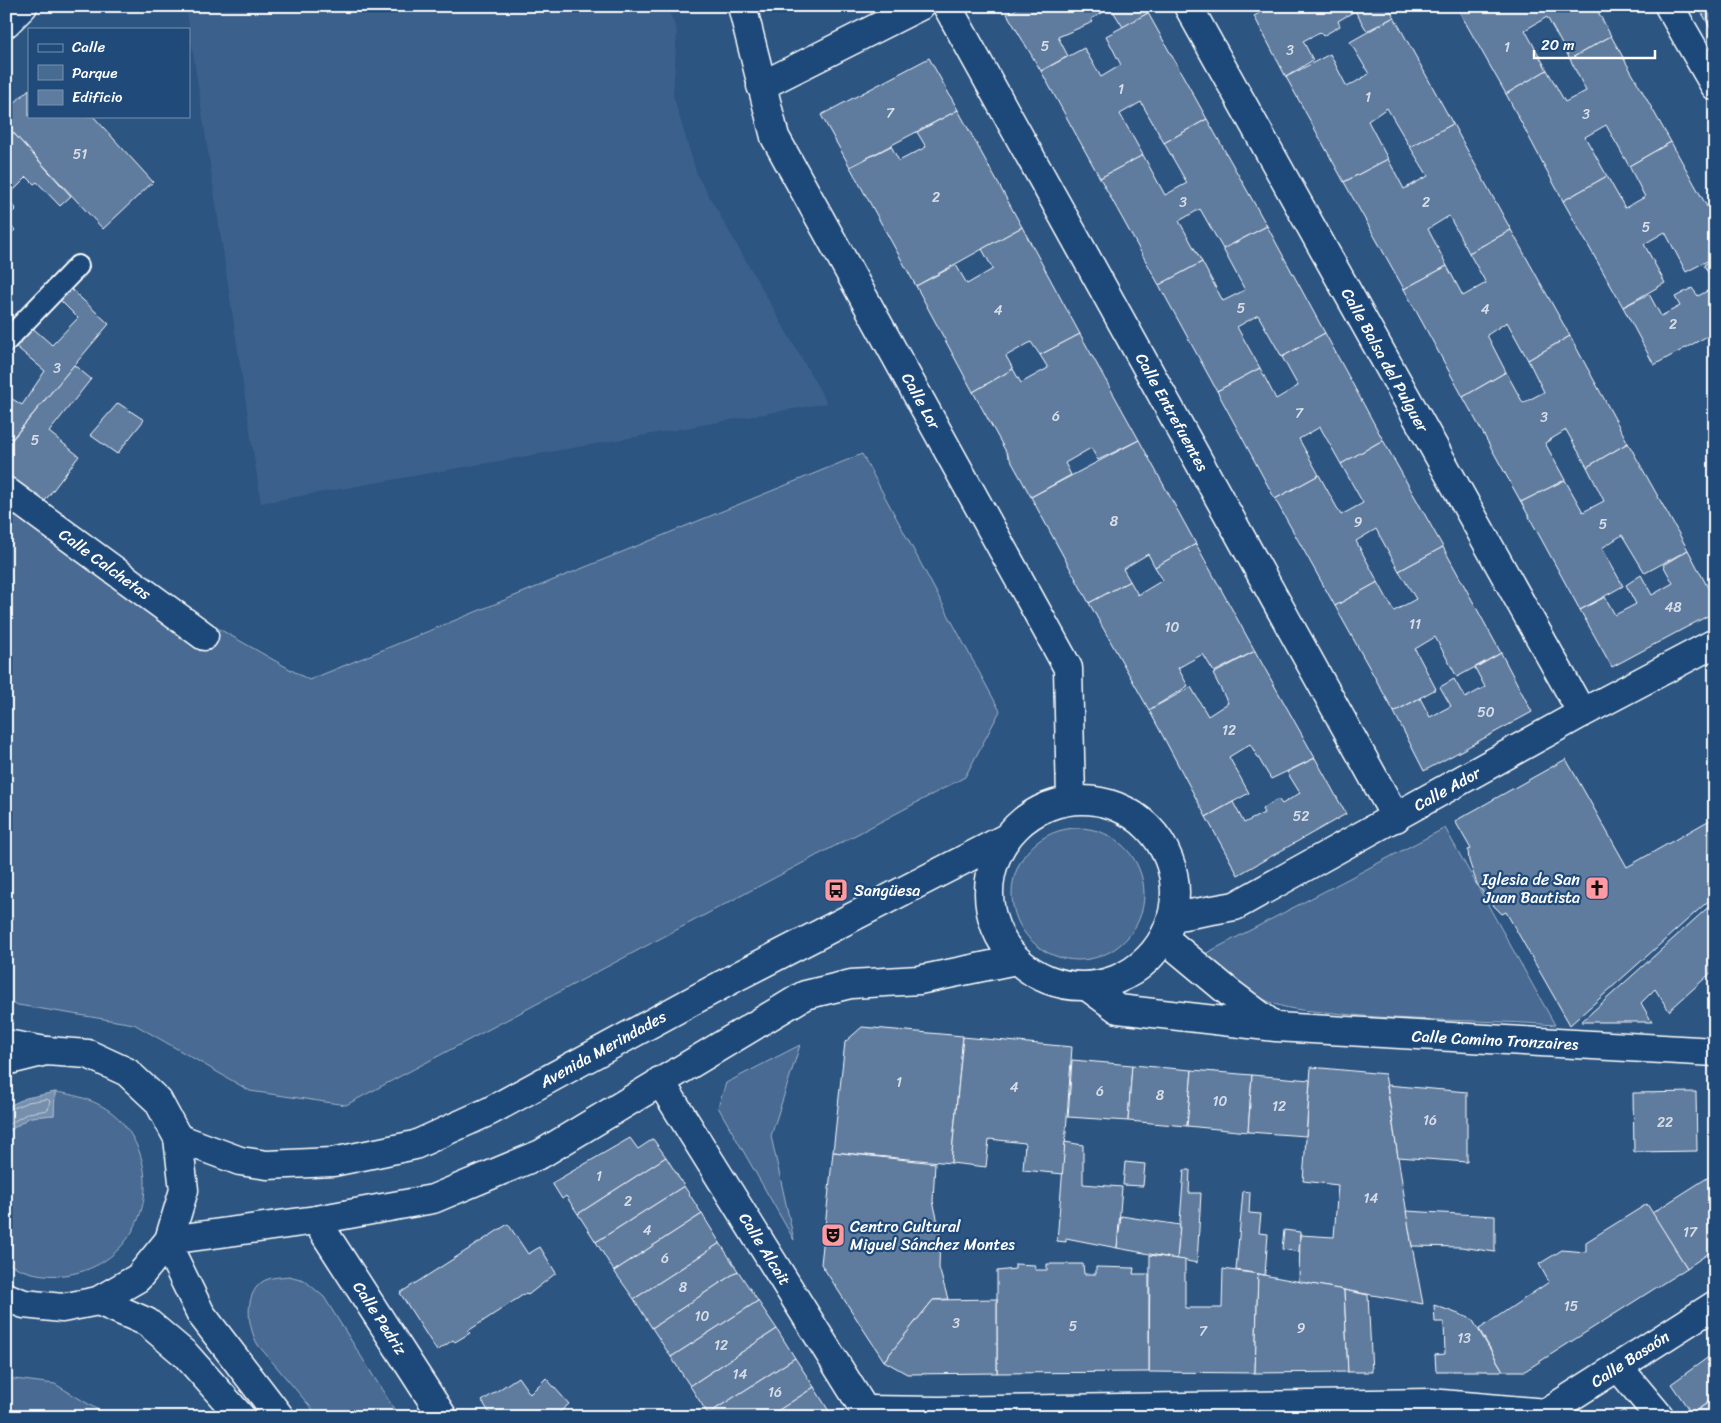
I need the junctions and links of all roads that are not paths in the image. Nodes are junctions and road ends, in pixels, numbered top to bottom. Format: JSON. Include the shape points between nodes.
{"nodes":[{"id":1,"x":23,"y":6,"type":"edge"},
{"id":2,"x":742,"y":6,"type":"edge"},
{"id":3,"x":920,"y":6,"type":"edge"},
{"id":4,"x":947,"y":6,"type":"edge"},
{"id":5,"x":1188,"y":6,"type":"edge"},
{"id":6,"x":1669,"y":6,"type":"edge"},
{"id":7,"x":6,"y":23,"type":"edge"},
{"id":8,"x":761,"y":86,"type":"junction"},
{"id":9,"x":1715,"y":86,"type":"edge"},
{"id":10,"x":78,"y":266,"type":"dead end"},
{"id":11,"x":6,"y":341,"type":"edge"},
{"id":12,"x":6,"y":491,"type":"edge"},
{"id":13,"x":204,"y":636,"type":"dead end"},
{"id":14,"x":1714,"y":647,"type":"edge"},
{"id":15,"x":1582,"y":713,"type":"junction"},
{"id":16,"x":1071,"y":800,"type":"junction"},
{"id":17,"x":1396,"y":818,"type":"junction"},
{"id":18,"x":1006,"y":838,"type":"junction"},
{"id":19,"x":1168,"y":928,"type":"junction"},
{"id":20,"x":1016,"y":960,"type":"junction"},
{"id":21,"x":1088,"y":987,"type":"junction"},
{"id":22,"x":1276,"y":1027,"type":"junction"},
{"id":23,"x":6,"y":1044,"type":"edge"},
{"id":24,"x":46,"y":1051,"type":"junction"},
{"id":25,"x":1715,"y":1052,"type":"edge"},
{"id":26,"x":6,"y":1061,"type":"edge"},
{"id":27,"x":660,"y":1081,"type":"junction"},
{"id":28,"x":178,"y":1138,"type":"junction"},
{"id":29,"x":316,"y":1220,"type":"junction"},
{"id":30,"x":168,"y":1242,"type":"junction"},
{"id":31,"x":6,"y":1297,"type":"edge"},
{"id":32,"x":98,"y":1301,"type":"junction"},
{"id":33,"x":1715,"y":1305,"type":"edge"},
{"id":34,"x":1619,"y":1368,"type":"junction"},
{"id":35,"x":867,"y":1413,"type":"edge"},
{"id":36,"x":1542,"y":1415,"type":"edge"},
{"id":37,"x":241,"y":1417,"type":"edge"},
{"id":38,"x":280,"y":1417,"type":"edge"},
{"id":39,"x":443,"y":1417,"type":"edge"},
{"id":40,"x":1660,"y":1417,"type":"edge"}],
"edges":[{"from":1,"to":7,"type":"street"},
{"from":2,"to":8,"type":"street","name":"Calle Lor"},
{"from":3,"to":8,"type":"street"},
{"from":4,"to":17,"type":"street","name":"Calle Entrefuentes"},
{"from":5,"to":15,"type":"street","name":"Calle Balsa del Pulguer"},
{"from":6,"to":9,"type":"street"},
{"from":8,"to":16,"type":"street","name":"Calle Lor","via":[[776,137],[1068,668]]},
{"from":10,"to":11,"type":"lane"},
{"from":12,"to":13,"type":"street","name":"Calle Calchetas"},
{"from":14,"to":15,"type":"street","name":"Calle Ador"},
{"from":15,"to":17,"type":"street","name":"Calle Ador"},
{"from":16,"to":18,"type":"street","via":[[1035,812]]},
{"from":16,"to":19,"type":"street","via":[[1102,802],[1130,812],[1153,832],[1169,858],[1175,887]]},
{"from":17,"to":19,"type":"street","name":"Calle Ador","via":[[1235,906]]},
{"from":18,"to":20,"type":"street","via":[[992,868],[988,901],[997,933]]},
{"from":18,"to":28,"type":"street","name":"Avenida Merindades","via":[[740,975],[490,1111],[415,1145],[333,1162],[266,1165],[240,1161]]},
{"from":19,"to":21,"type":"street","via":[[1150,958],[1132,972],[1111,982]]},
{"from":19,"to":22,"type":"street","via":[[1230,993]]},
{"from":20,"to":21,"type":"street","via":[[1037,976],[1062,985]]},
{"from":20,"to":27,"type":"street","via":[[919,980],[851,984],[805,995]]},
{"from":21,"to":22,"type":"street","name":"Calle Camino Tronzaires","via":[[1118,1009]]},
{"from":22,"to":25,"type":"street","name":"Calle Camino Tronzaires"},
{"from":23,"to":24,"type":"street"},
{"from":24,"to":26,"type":"street"},
{"from":24,"to":28,"type":"street","via":[[88,1054],[127,1072],[158,1100]]},
{"from":27,"to":29,"type":"street","via":[[541,1154],[433,1199]]},
{"from":27,"to":35,"type":"street","name":"Calle Alcait"},
{"from":28,"to":30,"type":"street","via":[[184,1190]]},
{"from":29,"to":30,"type":"street"},
{"from":29,"to":39,"type":"street","name":"Calle Pedriz"},
{"from":30,"to":32,"type":"street","via":[[138,1278]]},
{"from":30,"to":38,"type":"street","via":[[201,1314]]},
{"from":31,"to":32,"type":"street","via":[[24,1304],[62,1308]]},
{"from":32,"to":37,"type":"street","via":[[147,1322],[186,1355]]},
{"from":33,"to":34,"type":"street","name":"Calle Basaón"},
{"from":34,"to":36,"type":"street","name":"Calle Basaón"},
{"from":34,"to":40,"type":"street"},
{"from":35,"to":36,"type":"street","name":"Calle Basaón","via":[[1430,1403]]}]}
